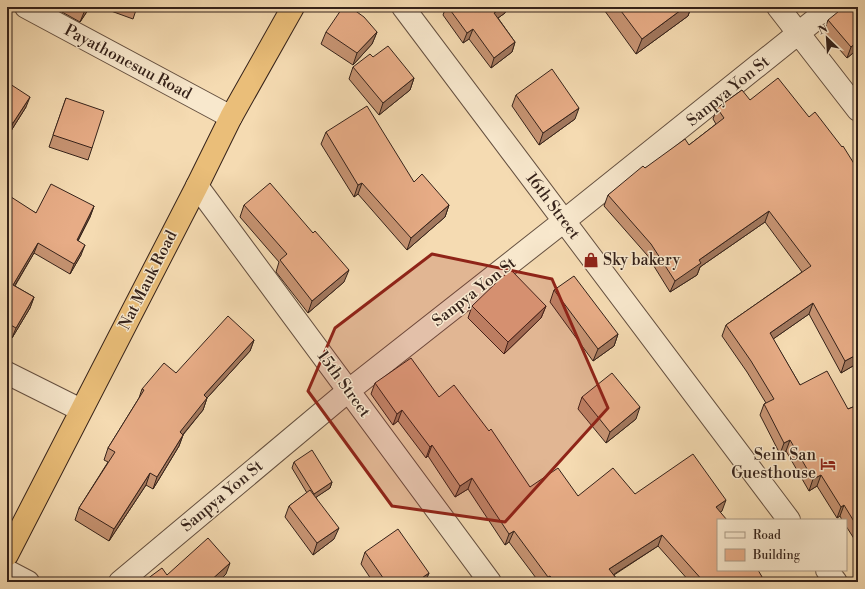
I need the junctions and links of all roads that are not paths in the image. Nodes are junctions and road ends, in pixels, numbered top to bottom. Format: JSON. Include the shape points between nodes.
{"nodes":[{"id":1,"x":26,"y":7,"type":"edge"},
{"id":2,"x":293,"y":7,"type":"edge"},
{"id":3,"x":403,"y":7,"type":"edge"},
{"id":4,"x":778,"y":7,"type":"edge"},
{"id":5,"x":831,"y":7,"type":"edge"},
{"id":6,"x":799,"y":34,"type":"junction"},
{"id":7,"x":858,"y":110,"type":"edge"},
{"id":8,"x":231,"y":117,"type":"junction"},
{"id":9,"x":197,"y":186,"type":"junction"},
{"id":10,"x":564,"y":221,"type":"junction"},
{"id":11,"x":7,"y":373,"type":"edge"},
{"id":12,"x":348,"y":391,"type":"junction"},
{"id":13,"x":81,"y":410,"type":"junction"},
{"id":14,"x":788,"y":519,"type":"edge"},
{"id":15,"x":7,"y":555,"type":"edge"},
{"id":16,"x":7,"y":571,"type":"edge"},
{"id":17,"x":828,"y":571,"type":"edge"},
{"id":18,"x":28,"y":582,"type":"edge"},
{"id":19,"x":120,"y":582,"type":"edge"},
{"id":20,"x":490,"y":582,"type":"edge"},
{"id":21,"x":836,"y":582,"type":"edge"}],
"edges":[{"from":1,"to":8,"type":"street","name":"Payathonesuu Road"},
{"from":2,"to":8,"type":"highway","name":"Nat Mauk Road"},
{"from":3,"to":10,"type":"street","name":"16th Street"},
{"from":4,"to":6,"type":"street"},
{"from":5,"to":6,"type":"street","name":"Sanpya Yon St"},
{"from":6,"to":7,"type":"street"},
{"from":6,"to":10,"type":"street","name":"Sanpya Yon St"},
{"from":8,"to":9,"type":"highway","name":"Nat Mauk Road"},
{"from":9,"to":12,"type":"street","name":"15th Street"},
{"from":9,"to":13,"type":"highway","name":"Nat Mauk Road"},
{"from":10,"to":12,"type":"street","name":"Sanpya Yon St"},
{"from":10,"to":14,"type":"street","name":"16th Street"},
{"from":11,"to":13,"type":"street"},
{"from":12,"to":19,"type":"street","name":"Sanpya Yon St"},
{"from":12,"to":20,"type":"street","name":"15th Street"},
{"from":13,"to":15,"type":"highway","name":"Nat Mauk Road"},
{"from":16,"to":18,"type":"street"},
{"from":17,"to":21,"type":"street"}]}
